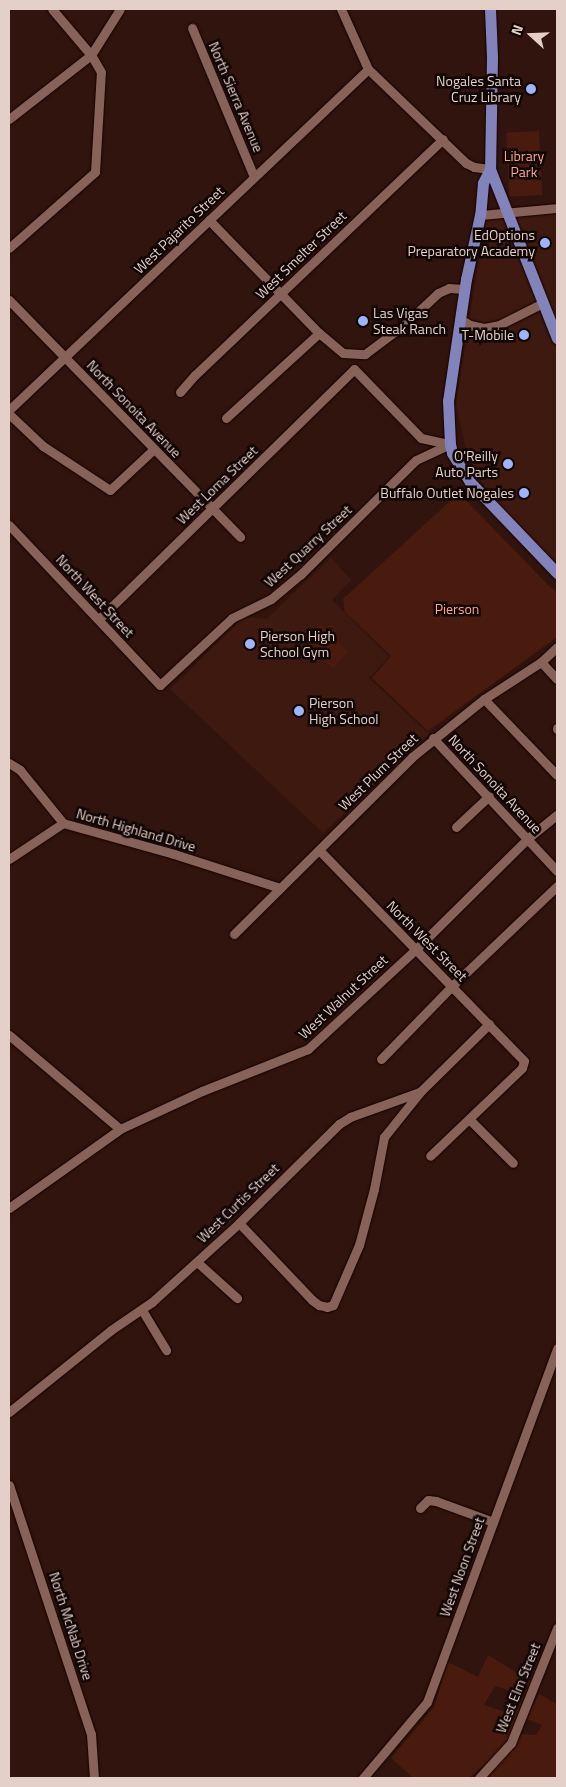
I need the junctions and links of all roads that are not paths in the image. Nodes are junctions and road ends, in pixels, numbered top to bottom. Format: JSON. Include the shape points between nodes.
{"nodes":[{"id":1,"x":52,"y":9,"type":"edge"},
{"id":2,"x":120,"y":9,"type":"edge"},
{"id":3,"x":341,"y":9,"type":"edge"},
{"id":4,"x":490,"y":9,"type":"edge"},
{"id":5,"x":192,"y":28,"type":"dead end"},
{"id":6,"x":90,"y":55,"type":"junction"},
{"id":7,"x":368,"y":69,"type":"junction"},
{"id":8,"x":9,"y":119,"type":"edge"},
{"id":9,"x":443,"y":139,"type":"junction"},
{"id":10,"x":490,"y":169,"type":"junction"},
{"id":11,"x":254,"y":177,"type":"junction"},
{"id":12,"x":557,"y":208,"type":"edge"},
{"id":13,"x":506,"y":212,"type":"junction"},
{"id":14,"x":480,"y":215,"type":"junction"},
{"id":15,"x":209,"y":220,"type":"junction"},
{"id":16,"x":9,"y":248,"type":"edge"},
{"id":17,"x":464,"y":289,"type":"junction"},
{"id":18,"x":281,"y":294,"type":"junction"},
{"id":19,"x":9,"y":300,"type":"edge"},
{"id":20,"x":543,"y":304,"type":"junction"},
{"id":21,"x":460,"y":319,"type":"junction"},
{"id":22,"x":319,"y":333,"type":"junction"},
{"id":23,"x":557,"y":338,"type":"edge"},
{"id":24,"x":65,"y":357,"type":"junction"},
{"id":25,"x":180,"y":392,"type":"dead end"},
{"id":26,"x":9,"y":412,"type":"edge"},
{"id":27,"x":226,"y":418,"type":"dead end"},
{"id":28,"x":450,"y":444,"type":"junction"},
{"id":29,"x":154,"y":449,"type":"junction"},
{"id":30,"x":213,"y":509,"type":"junction"},
{"id":31,"x":9,"y":525,"type":"edge"},
{"id":32,"x":240,"y":537,"type":"dead end"},
{"id":33,"x":557,"y":573,"type":"edge"},
{"id":34,"x":99,"y":619,"type":"junction"},
{"id":35,"x":557,"y":647,"type":"edge"},
{"id":36,"x":542,"y":662,"type":"junction"},
{"id":37,"x":557,"y":679,"type":"edge"},
{"id":38,"x":160,"y":685,"type":"joint"},
{"id":39,"x":484,"y":699,"type":"junction"},
{"id":40,"x":433,"y":738,"type":"junction"},
{"id":41,"x":9,"y":763,"type":"edge"},
{"id":42,"x":557,"y":775,"type":"edge"},
{"id":43,"x":489,"y":796,"type":"junction"},
{"id":44,"x":557,"y":815,"type":"edge"},
{"id":45,"x":63,"y":823,"type":"junction"},
{"id":46,"x":456,"y":827,"type":"dead end"},
{"id":47,"x":527,"y":839,"type":"junction"},
{"id":48,"x":319,"y":850,"type":"junction"},
{"id":49,"x":9,"y":859,"type":"edge"},
{"id":50,"x":557,"y":872,"type":"edge"},
{"id":51,"x":556,"y":887,"type":"edge"},
{"id":52,"x":280,"y":888,"type":"junction"},
{"id":53,"x":234,"y":934,"type":"dead end"},
{"id":54,"x":415,"y":950,"type":"junction"},
{"id":55,"x":452,"y":986,"type":"junction"},
{"id":56,"x":489,"y":1024,"type":"junction"},
{"id":57,"x":9,"y":1035,"type":"edge"},
{"id":58,"x":381,"y":1059,"type":"dead end"},
{"id":59,"x":420,"y":1092,"type":"junction"},
{"id":60,"x":468,"y":1119,"type":"junction"},
{"id":61,"x":120,"y":1129,"type":"junction"},
{"id":62,"x":430,"y":1156,"type":"dead end"},
{"id":63,"x":513,"y":1162,"type":"dead end"},
{"id":64,"x":9,"y":1208,"type":"edge"},
{"id":65,"x":238,"y":1223,"type":"junction"},
{"id":66,"x":197,"y":1262,"type":"junction"},
{"id":67,"x":237,"y":1298,"type":"dead end"},
{"id":68,"x":142,"y":1310,"type":"junction"},
{"id":69,"x":557,"y":1348,"type":"edge"},
{"id":70,"x":166,"y":1350,"type":"dead end"},
{"id":71,"x":9,"y":1412,"type":"edge"},
{"id":72,"x":9,"y":1485,"type":"edge"},
{"id":73,"x":420,"y":1508,"type":"dead end"},
{"id":74,"x":493,"y":1522,"type":"junction"},
{"id":75,"x":557,"y":1628,"type":"edge"},
{"id":76,"x":94,"y":1778,"type":"edge"},
{"id":77,"x":363,"y":1778,"type":"edge"},
{"id":78,"x":479,"y":1778,"type":"edge"}],
"edges":[{"from":1,"to":6,"type":"street"},
{"from":2,"to":6,"type":"street"},
{"from":3,"to":7,"type":"street"},
{"from":4,"to":10,"type":"main road"},
{"from":5,"to":11,"type":"street","name":"North Sierra Avenue"},
{"from":6,"to":8,"type":"street"},
{"from":6,"to":16,"type":"street","via":[[101,72],[95,172]]},
{"from":7,"to":9,"type":"street"},
{"from":7,"to":11,"type":"street","name":"West Pajarito Street"},
{"from":9,"to":10,"type":"street","via":[[466,163]]},
{"from":9,"to":18,"type":"street","name":"West Smelter Street"},
{"from":10,"to":13,"type":"main road"},
{"from":10,"to":14,"type":"main road","via":[[483,183]]},
{"from":11,"to":15,"type":"street","name":"West Pajarito Street"},
{"from":12,"to":13,"type":"street"},
{"from":13,"to":14,"type":"street"},
{"from":13,"to":20,"type":"main road"},
{"from":14,"to":17,"type":"main road"},
{"from":15,"to":18,"type":"street"},
{"from":15,"to":24,"type":"street","name":"West Pajarito Street"},
{"from":17,"to":21,"type":"main road"},
{"from":17,"to":22,"type":"street","via":[[449,288],[438,293],[405,324],[364,354],[343,353]]},
{"from":18,"to":22,"type":"street"},
{"from":18,"to":25,"type":"street","name":"West Smelter Street"},
{"from":19,"to":24,"type":"street","name":"North Sonoita Avenue"},
{"from":20,"to":21,"type":"street","via":[[499,325],[484,328]]},
{"from":20,"to":23,"type":"main road"},
{"from":21,"to":28,"type":"main road","via":[[448,401]]},
{"from":22,"to":27,"type":"street"},
{"from":24,"to":26,"type":"street","name":"West Pajarito Street"},
{"from":24,"to":29,"type":"street","name":"North Sonoita Avenue"},
{"from":26,"to":29,"type":"street","via":[[43,446],[110,490]]},
{"from":28,"to":30,"type":"street","name":"West Loma Street","via":[[420,438],[354,369]]},
{"from":28,"to":33,"type":"main road","via":[[470,482]]},
{"from":28,"to":38,"type":"street","name":"West Quarry Street","via":[[416,460],[300,575],[271,599],[232,618]]},
{"from":29,"to":30,"type":"street","name":"North Sonoita Avenue"},
{"from":30,"to":32,"type":"street","name":"North Sonoita Avenue"},
{"from":30,"to":34,"type":"street","name":"West Loma Street"},
{"from":31,"to":34,"type":"street","name":"North West Street"},
{"from":34,"to":38,"type":"street","name":"North West Street"},
{"from":35,"to":36,"type":"street","name":"West Plum Street"},
{"from":36,"to":37,"type":"street"},
{"from":36,"to":39,"type":"street","name":"West Plum Street"},
{"from":39,"to":40,"type":"street","name":"West Plum Street"},
{"from":39,"to":42,"type":"street"},
{"from":40,"to":43,"type":"street","name":"North Sonoita Avenue"},
{"from":40,"to":48,"type":"street","name":"West Plum Street"},
{"from":41,"to":45,"type":"street","name":"North Highland Drive","via":[[20,770]]},
{"from":43,"to":46,"type":"street"},
{"from":43,"to":47,"type":"street","name":"North Sonoita Avenue"},
{"from":44,"to":47,"type":"street","name":"West Walnut Street"},
{"from":45,"to":49,"type":"street"},
{"from":45,"to":52,"type":"street","name":"North Highland Drive"},
{"from":47,"to":50,"type":"street","name":"North Sonoita Avenue"},
{"from":47,"to":54,"type":"street","name":"West Walnut Street"},
{"from":48,"to":52,"type":"street","name":"West Plum Street"},
{"from":48,"to":54,"type":"street","name":"North West Street"},
{"from":51,"to":55,"type":"street"},
{"from":52,"to":53,"type":"street","name":"West Plum Street"},
{"from":54,"to":55,"type":"street","name":"North West Street"},
{"from":54,"to":61,"type":"street","name":"West Walnut Street","via":[[301,1054],[202,1091]]},
{"from":55,"to":56,"type":"street","name":"North West Street"},
{"from":55,"to":58,"type":"street"},
{"from":56,"to":59,"type":"street","name":"West Curtis Street"},
{"from":56,"to":60,"type":"street","name":"North West Street","via":[[524,1061],[522,1068]]},
{"from":57,"to":61,"type":"street"},
{"from":59,"to":65,"type":"street","name":"West Curtis Street","via":[[339,1124]]},
{"from":59,"to":65,"type":"street","via":[[384,1137],[359,1244],[332,1305],[327,1307],[312,1300]]},
{"from":60,"to":62,"type":"street"},
{"from":60,"to":63,"type":"street"},
{"from":61,"to":64,"type":"street","name":"West Walnut Street"},
{"from":65,"to":66,"type":"street","name":"West Curtis Street"},
{"from":66,"to":67,"type":"street"},
{"from":66,"to":68,"type":"street","name":"West Curtis Street"},
{"from":68,"to":70,"type":"street"},
{"from":68,"to":71,"type":"street","name":"West Curtis Street"},
{"from":69,"to":74,"type":"street","name":"West Noon Street"},
{"from":72,"to":76,"type":"street","name":"North McNab Drive","via":[[91,1734]]},
{"from":73,"to":74,"type":"street","via":[[428,1500],[436,1500]]},
{"from":74,"to":77,"type":"street","name":"West Noon Street","via":[[427,1702]]},
{"from":75,"to":78,"type":"street","name":"West Elm Street","via":[[511,1742]]}]}
